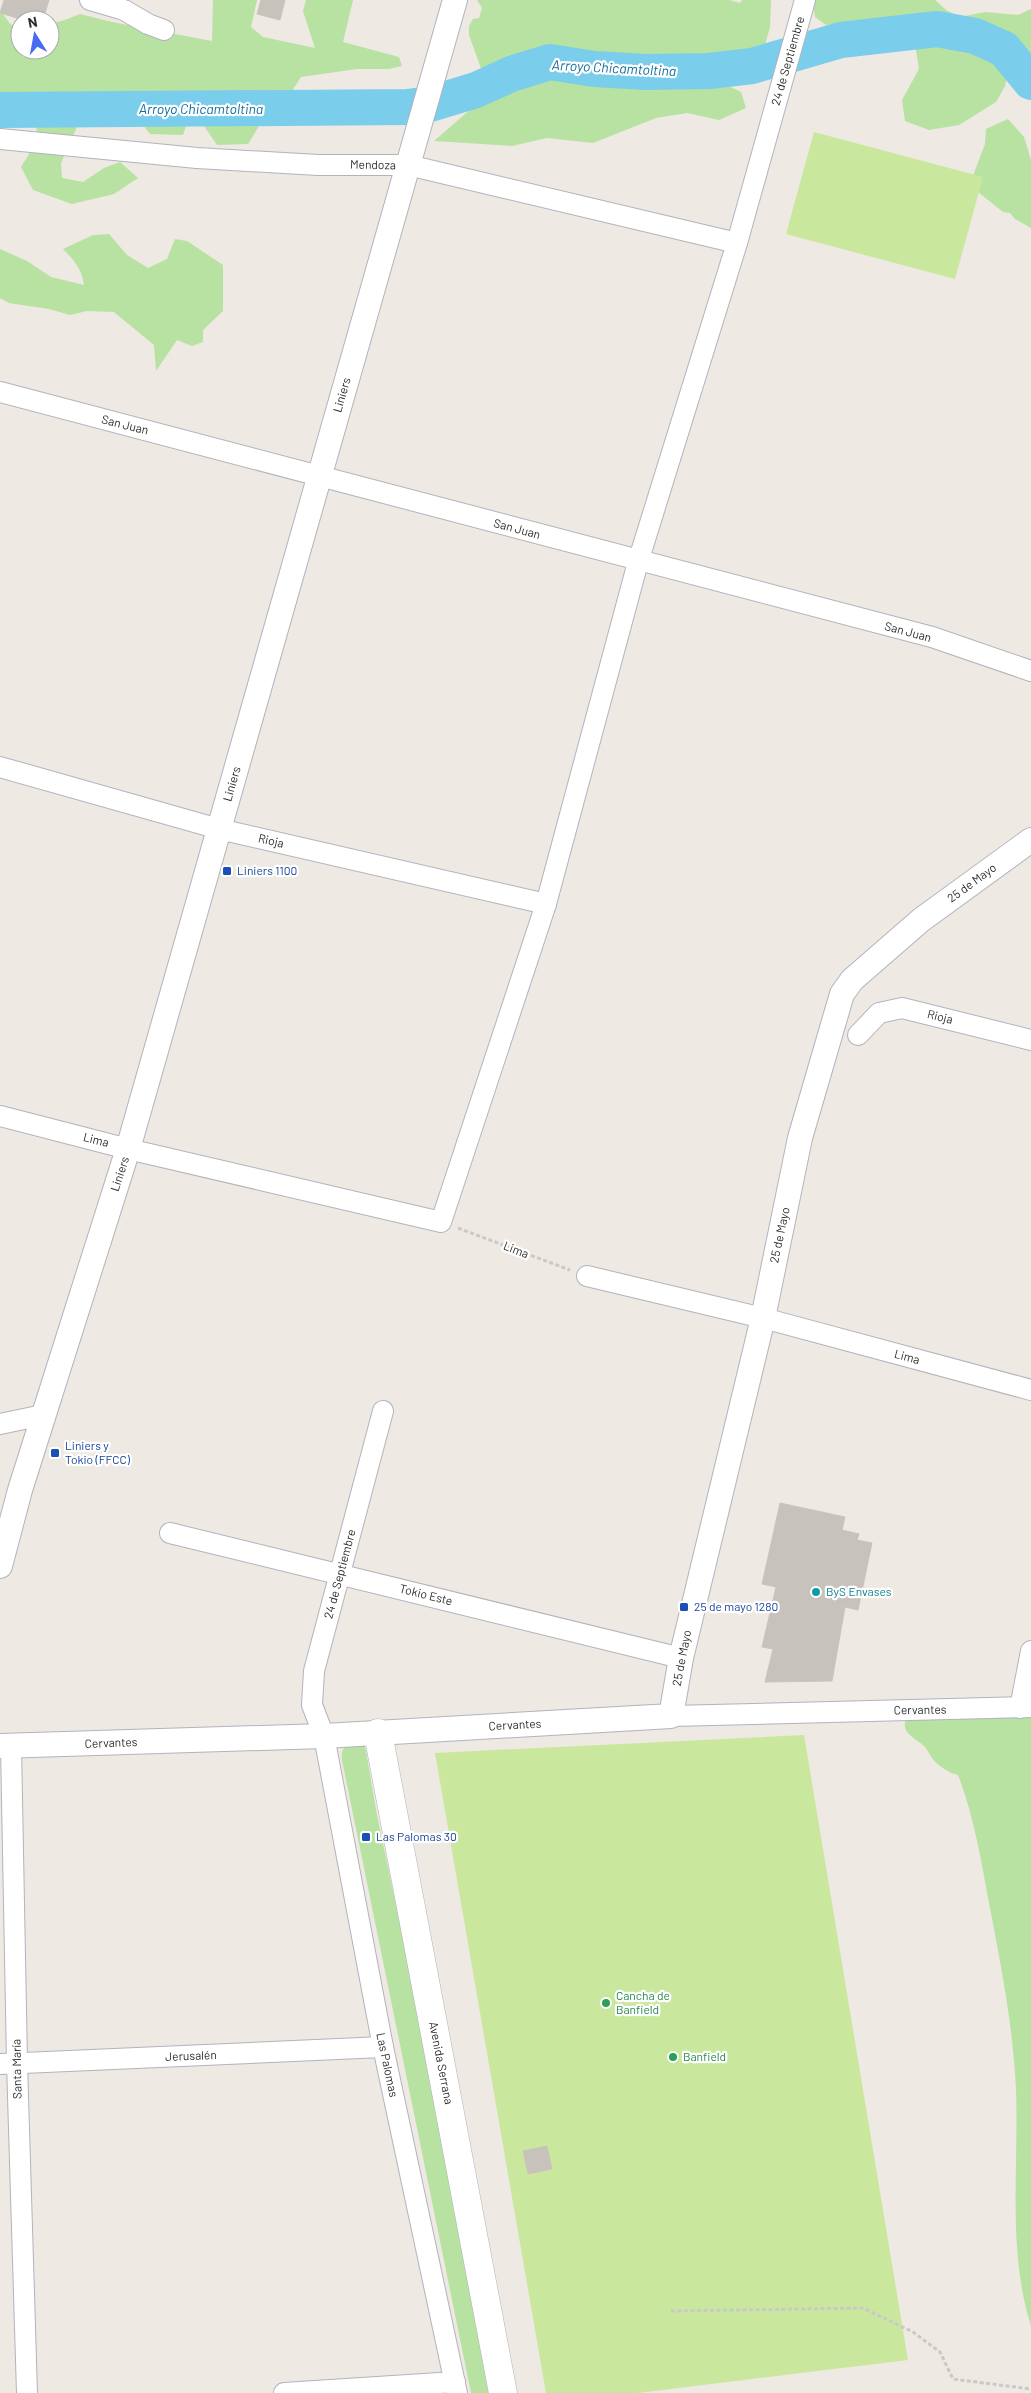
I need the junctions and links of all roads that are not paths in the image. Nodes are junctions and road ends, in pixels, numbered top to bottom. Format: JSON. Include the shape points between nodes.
{"nodes":[{"id":1,"x":90,"y":0,"type":"edge"},
{"id":2,"x":455,"y":0,"type":"edge"},
{"id":3,"x":805,"y":0,"type":"edge"},
{"id":4,"x":164,"y":30,"type":"dead end"},
{"id":5,"x":0,"y":139,"type":"edge"},
{"id":6,"x":408,"y":165,"type":"junction"},
{"id":7,"x":737,"y":243,"type":"junction"},
{"id":8,"x":0,"y":392,"type":"edge"},
{"id":9,"x":320,"y":475,"type":"junction"},
{"id":10,"x":638,"y":562,"type":"junction"},
{"id":11,"x":1031,"y":671,"type":"edge"},
{"id":12,"x":0,"y":768,"type":"edge"},
{"id":13,"x":219,"y":829,"type":"junction"},
{"id":14,"x":1030,"y":840,"type":"edge"},
{"id":15,"x":546,"y":904,"type":"junction"},
{"id":16,"x":858,"y":1035,"type":"dead end"},
{"id":17,"x":1031,"y":1040,"type":"edge"},
{"id":18,"x":0,"y":1116,"type":"edge"},
{"id":19,"x":128,"y":1149,"type":"junction"},
{"id":20,"x":441,"y":1222,"type":"joint"},
{"id":21,"x":587,"y":1276,"type":"road end"},
{"id":22,"x":763,"y":1318,"type":"junction"},
{"id":23,"x":1031,"y":1390,"type":"edge"},
{"id":24,"x":383,"y":1411,"type":"dead end"},
{"id":25,"x":43,"y":1415,"type":"junction"},
{"id":26,"x":0,"y":1424,"type":"edge"},
{"id":27,"x":170,"y":1533,"type":"dead end"},
{"id":28,"x":0,"y":1566,"type":"edge"},
{"id":29,"x":340,"y":1574,"type":"junction"},
{"id":30,"x":1031,"y":1651,"type":"edge"},
{"id":31,"x":681,"y":1658,"type":"junction"},
{"id":32,"x":1026,"y":1707,"type":"edge"},
{"id":33,"x":671,"y":1716,"type":"junction"},
{"id":34,"x":378,"y":1733,"type":"junction"},
{"id":35,"x":324,"y":1736,"type":"junction"},
{"id":36,"x":5,"y":1746,"type":"edge"},
{"id":37,"x":383,"y":2047,"type":"junction"},
{"id":38,"x":8,"y":2063,"type":"edge"},
{"id":39,"x":456,"y":2388,"type":"edge"},
{"id":40,"x":26,"y":2393,"type":"edge"},
{"id":41,"x":284,"y":2393,"type":"edge"},
{"id":42,"x":503,"y":2393,"type":"edge"}],
"edges":[{"from":1,"to":4,"type":"street","via":[[124,10]]},
{"from":2,"to":6,"type":"street","name":"Liniers"},
{"from":3,"to":7,"type":"street","name":"24 de Septiembre"},
{"from":5,"to":6,"type":"street","name":"Mendoza","via":[[206,158],[318,165]]},
{"from":6,"to":7,"type":"street","name":"Mendoza"},
{"from":6,"to":9,"type":"street","name":"Liniers"},
{"from":7,"to":10,"type":"street","name":"24 de Septiembre"},
{"from":8,"to":9,"type":"street","name":"San Juan"},
{"from":9,"to":10,"type":"street","name":"San Juan"},
{"from":9,"to":13,"type":"street","name":"Liniers"},
{"from":10,"to":11,"type":"street","name":"San Juan","via":[[932,638]]},
{"from":10,"to":15,"type":"street","name":"24 de Septiembre"},
{"from":12,"to":13,"type":"street","name":"Rioja"},
{"from":13,"to":15,"type":"street","name":"Rioja"},
{"from":13,"to":19,"type":"street","name":"Liniers"},
{"from":14,"to":22,"type":"street","name":"25 de Mayo","via":[[920,920],[852,980],[842,994],[800,1138]]},
{"from":15,"to":20,"type":"street","name":"24 de Septiembre"},
{"from":16,"to":17,"type":"street","name":"Rioja","via":[[879,1013],[902,1008]]},
{"from":18,"to":19,"type":"street","name":"Lima"},
{"from":19,"to":20,"type":"street","name":"Lima"},
{"from":19,"to":25,"type":"street","name":"Liniers"},
{"from":21,"to":22,"type":"street","name":"Lima"},
{"from":22,"to":23,"type":"street","name":"Lima"},
{"from":22,"to":31,"type":"street","name":"25 de Mayo"},
{"from":24,"to":29,"type":"street","name":"24 de Septiembre"},
{"from":25,"to":26,"type":"street"},
{"from":25,"to":28,"type":"street","name":"Liniers"},
{"from":27,"to":29,"type":"street","name":"Tokio Este"},
{"from":29,"to":31,"type":"street","name":"Tokio Este"},
{"from":29,"to":35,"type":"street","name":"24 de Septiembre","via":[[312,1688],[312,1705]]},
{"from":30,"to":32,"type":"street"},
{"from":31,"to":33,"type":"street","name":"25 de Mayo"},
{"from":32,"to":33,"type":"street","name":"Cervantes"},
{"from":33,"to":34,"type":"street","name":"Cervantes"},
{"from":34,"to":35,"type":"street","name":"Cervantes"},
{"from":34,"to":42,"type":"main road","name":"Avenida Serrana"},
{"from":35,"to":36,"type":"street","name":"Cervantes"},
{"from":35,"to":37,"type":"street","name":"Las Palomas"},
{"from":36,"to":38,"type":"street","name":"Santa María"},
{"from":37,"to":38,"type":"street","name":"Jerusalén"},
{"from":37,"to":39,"type":"street","name":"Las Palomas"},
{"from":38,"to":40,"type":"street","name":"Santa María"},
{"from":39,"to":41,"type":"street"}]}
